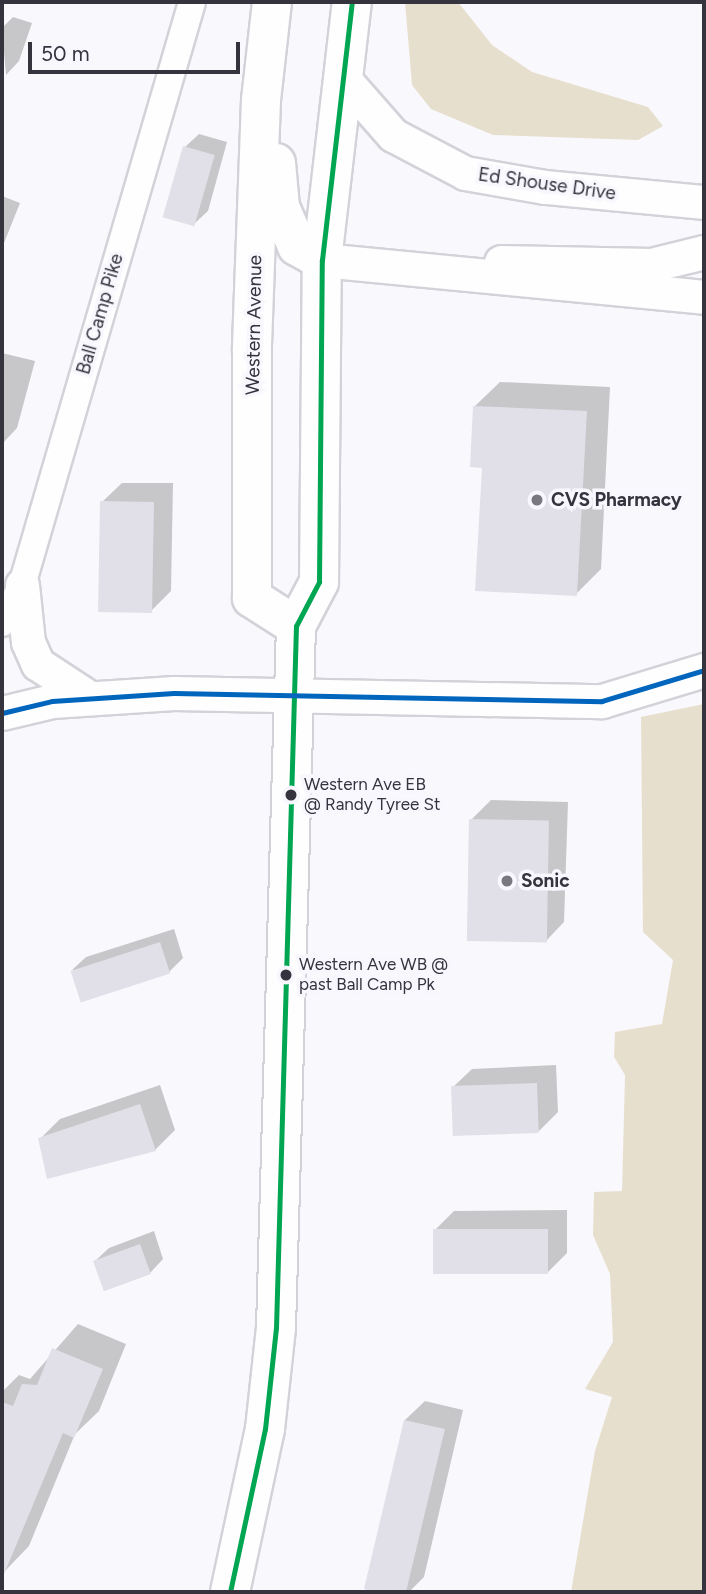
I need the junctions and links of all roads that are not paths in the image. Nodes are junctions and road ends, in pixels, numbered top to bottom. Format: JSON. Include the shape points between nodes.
{"nodes":[{"id":1,"x":192,"y":2,"type":"edge"},
{"id":2,"x":272,"y":2,"type":"edge"},
{"id":3,"x":352,"y":2,"type":"edge"},
{"id":4,"x":342,"y":77,"type":"junction"},
{"id":5,"x":261,"y":100,"type":"junction"},
{"id":6,"x":704,"y":202,"type":"edge"},
{"id":7,"x":704,"y":252,"type":"edge"},
{"id":8,"x":323,"y":260,"type":"junction"},
{"id":9,"x":443,"y":272,"type":"junction"},
{"id":10,"x":704,"y":297,"type":"edge"},
{"id":11,"x":22,"y":585,"type":"junction"},
{"id":12,"x":2,"y":624,"type":"edge"},
{"id":13,"x":296,"y":626,"type":"junction"},
{"id":14,"x":704,"y":670,"type":"edge"},
{"id":15,"x":90,"y":698,"type":"junction"},
{"id":16,"x":294,"y":698,"type":"junction"},
{"id":17,"x":2,"y":713,"type":"edge"},
{"id":18,"x":230,"y":1592,"type":"edge"}],
"edges":[{"from":1,"to":11,"type":"street","name":"Ball Camp Pike"},
{"from":2,"to":5,"type":"main road","name":"Western Avenue"},
{"from":3,"to":4,"type":"main road"},
{"from":4,"to":6,"type":"street","name":"Ed Shouse Drive","via":[[393,135],[465,173],[545,187]]},
{"from":4,"to":8,"type":"main road"},
{"from":5,"to":8,"type":"main road","via":[[280,206],[297,246]]},
{"from":5,"to":13,"type":"main road","name":"Western Avenue","via":[[252,598]]},
{"from":7,"to":9,"type":"street","via":[[670,264],[513,259]]},
{"from":8,"to":9,"type":"street"},
{"from":8,"to":13,"type":"main road","via":[[319,582]]},
{"from":9,"to":10,"type":"street"},
{"from":11,"to":12,"type":"street","name":"Ball Camp Pike"},
{"from":11,"to":15,"type":"street","via":[[28,642],[38,664]]},
{"from":13,"to":16,"type":"main road"},
{"from":14,"to":16,"type":"street","via":[[602,701]]},
{"from":15,"to":16,"type":"street","via":[[174,692]]},
{"from":15,"to":17,"type":"street"},
{"from":16,"to":18,"type":"main road","via":[[276,1328],[265,1429]]}]}
